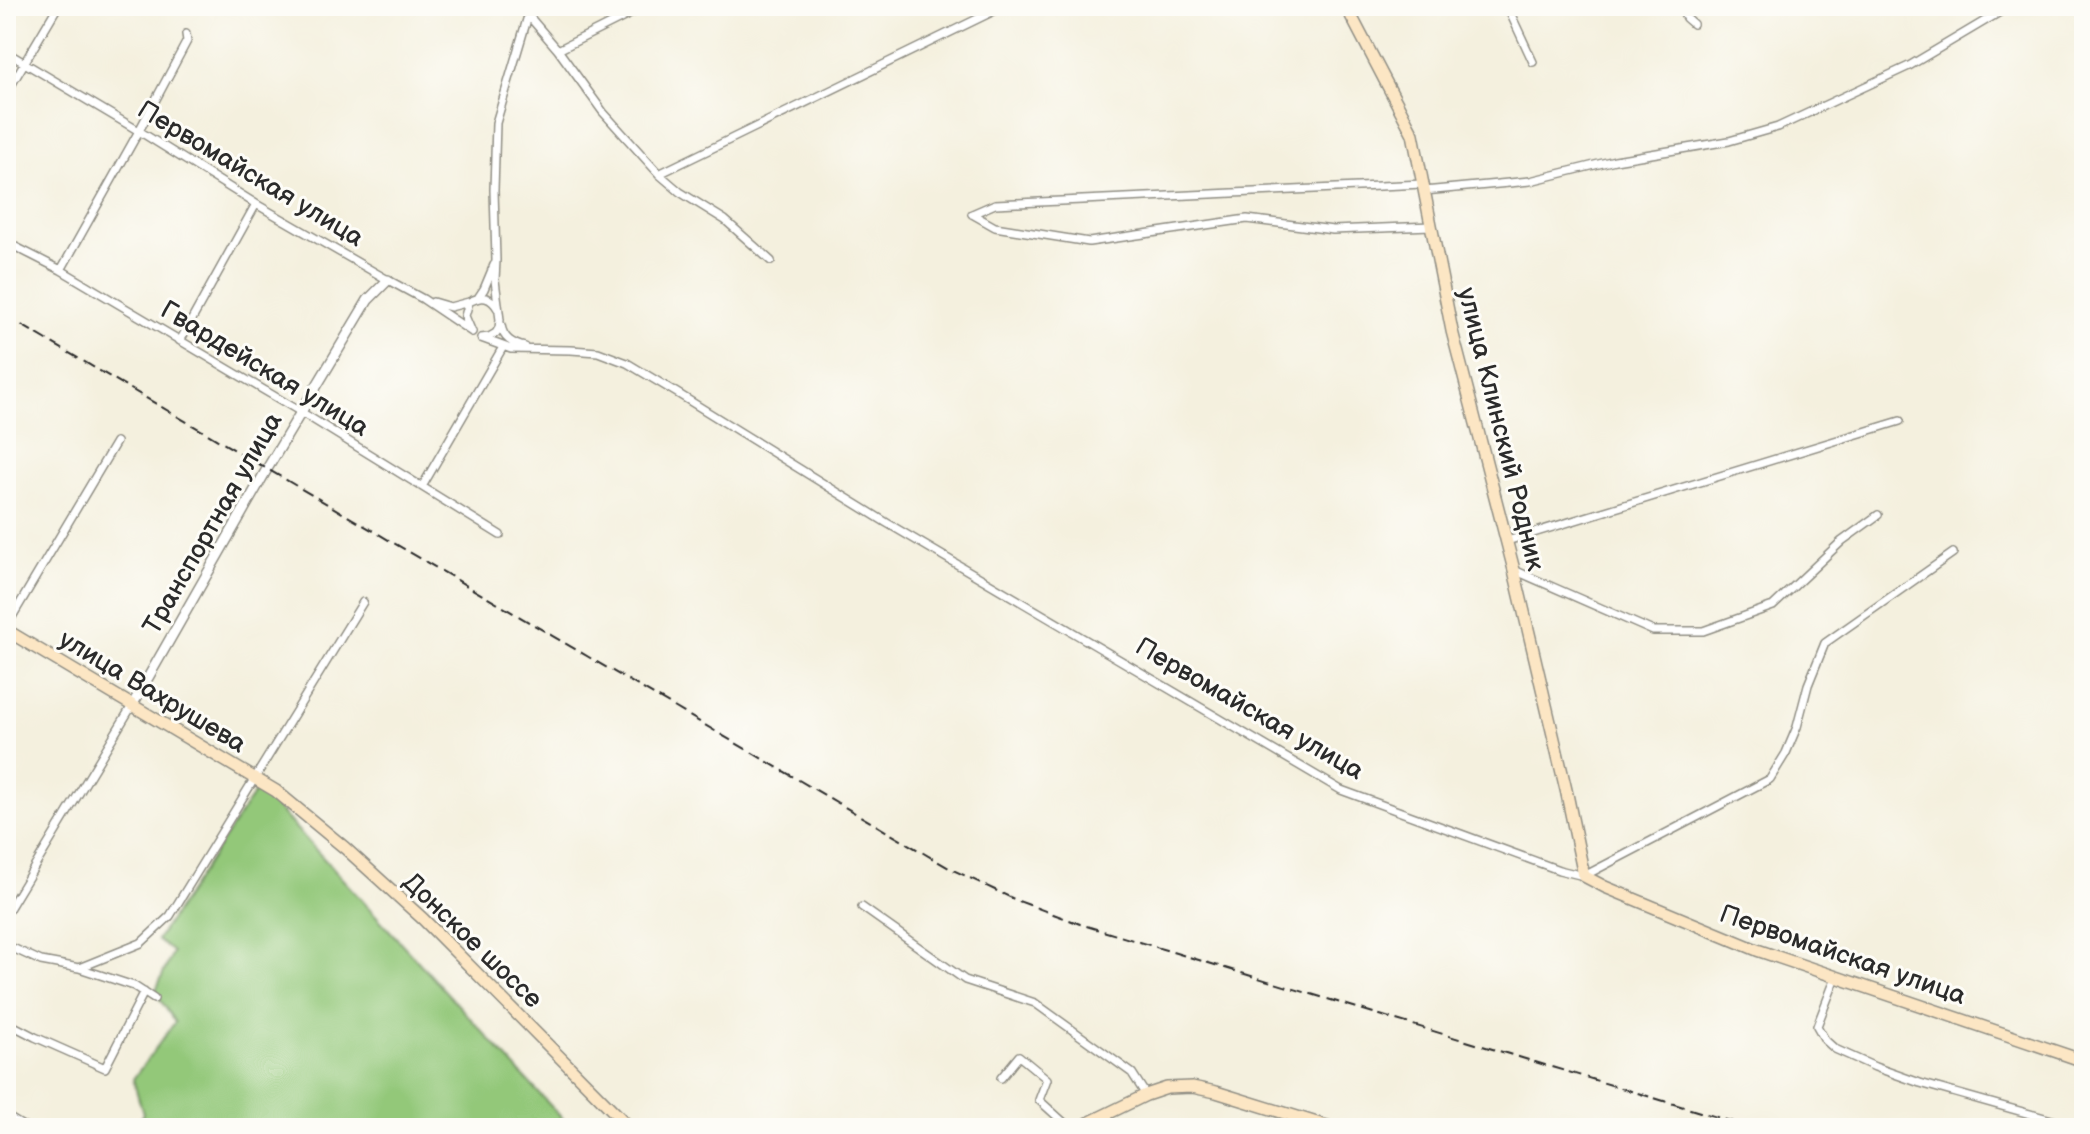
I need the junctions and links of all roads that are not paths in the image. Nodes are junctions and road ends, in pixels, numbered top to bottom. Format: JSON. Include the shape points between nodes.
{"nodes":[{"id":1,"x":58,"y":6,"type":"edge"},
{"id":2,"x":646,"y":6,"type":"edge"},
{"id":3,"x":1004,"y":6,"type":"edge"},
{"id":4,"x":1346,"y":6,"type":"edge"},
{"id":5,"x":1507,"y":6,"type":"edge"},
{"id":6,"x":1680,"y":6,"type":"edge"},
{"id":7,"x":2010,"y":6,"type":"edge"},
{"id":8,"x":530,"y":9,"type":"edge"},
{"id":9,"x":1693,"y":24,"type":"dead end"},
{"id":10,"x":186,"y":34,"type":"dead end"},
{"id":11,"x":558,"y":50,"type":"junction"},
{"id":12,"x":6,"y":52,"type":"edge"},
{"id":13,"x":1533,"y":62,"type":"dead end"},
{"id":14,"x":24,"y":63,"type":"junction"},
{"id":15,"x":6,"y":94,"type":"edge"},
{"id":16,"x":139,"y":131,"type":"junction"},
{"id":17,"x":659,"y":174,"type":"junction"},
{"id":18,"x":1424,"y":187,"type":"junction"},
{"id":19,"x":256,"y":204,"type":"junction"},
{"id":20,"x":1431,"y":226,"type":"junction"},
{"id":21,"x":6,"y":242,"type":"edge"},
{"id":22,"x":496,"y":260,"type":"junction"},
{"id":23,"x":771,"y":261,"type":"dead end"},
{"id":24,"x":61,"y":270,"type":"junction"},
{"id":25,"x":388,"y":280,"type":"junction"},
{"id":26,"x":478,"y":298,"type":"junction"},
{"id":27,"x":423,"y":299,"type":"junction"},
{"id":28,"x":469,"y":302,"type":"junction"},
{"id":29,"x":498,"y":309,"type":"junction"},
{"id":30,"x":500,"y":320,"type":"junction"},
{"id":31,"x":472,"y":332,"type":"junction"},
{"id":32,"x":481,"y":338,"type":"junction"},
{"id":33,"x":180,"y":341,"type":"junction"},
{"id":34,"x":503,"y":347,"type":"junction"},
{"id":35,"x":543,"y":349,"type":"junction"},
{"id":36,"x":301,"y":412,"type":"junction"},
{"id":37,"x":1900,"y":421,"type":"dead end"},
{"id":38,"x":116,"y":442,"type":"dead end"},
{"id":39,"x":423,"y":485,"type":"junction"},
{"id":40,"x":1878,"y":515,"type":"dead end"},
{"id":41,"x":500,"y":535,"type":"dead end"},
{"id":42,"x":1507,"y":541,"type":"junction"},
{"id":43,"x":1953,"y":553,"type":"dead end"},
{"id":44,"x":1514,"y":570,"type":"junction"},
{"id":45,"x":363,"y":602,"type":"dead end"},
{"id":46,"x":6,"y":628,"type":"edge"},
{"id":47,"x":133,"y":704,"type":"junction"},
{"id":48,"x":254,"y":778,"type":"junction"},
{"id":49,"x":276,"y":791,"type":"joint"},
{"id":50,"x":1584,"y":876,"type":"junction"},
{"id":51,"x":862,"y":907,"type":"dead end"},
{"id":52,"x":6,"y":914,"type":"edge"},
{"id":53,"x":6,"y":945,"type":"edge"},
{"id":54,"x":79,"y":968,"type":"junction"},
{"id":55,"x":1836,"y":977,"type":"junction"},
{"id":56,"x":144,"y":992,"type":"junction"},
{"id":57,"x":154,"y":999,"type":"dead end"},
{"id":58,"x":6,"y":1022,"type":"edge"},
{"id":59,"x":2084,"y":1061,"type":"edge"},
{"id":60,"x":1001,"y":1078,"type":"dead end"},
{"id":61,"x":1146,"y":1095,"type":"junction"},
{"id":62,"x":6,"y":1116,"type":"edge"},
{"id":63,"x":26,"y":1128,"type":"edge"},
{"id":64,"x":630,"y":1128,"type":"edge"},
{"id":65,"x":1070,"y":1128,"type":"edge"},
{"id":66,"x":1078,"y":1128,"type":"edge"},
{"id":67,"x":1333,"y":1128,"type":"edge"},
{"id":68,"x":2080,"y":1128,"type":"edge"}],
"edges":[{"from":1,"to":14,"type":"street"},
{"from":2,"to":11,"type":"street"},
{"from":3,"to":17,"type":"street"},
{"from":4,"to":18,"type":"main road","name":"улица Клинский Родник","via":[[1413,134]]},
{"from":5,"to":13,"type":"street"},
{"from":6,"to":9,"type":"street"},
{"from":7,"to":18,"type":"street","via":[[1909,66],[1778,127],[1530,181]]},
{"from":8,"to":11,"type":"street"},
{"from":8,"to":22,"type":"street","via":[[496,123]]},
{"from":10,"to":16,"type":"street"},
{"from":11,"to":17,"type":"street","via":[[603,112]]},
{"from":12,"to":14,"type":"street","name":"Первомайская улица"},
{"from":14,"to":15,"type":"street"},
{"from":14,"to":16,"type":"street","name":"Первомайская улица"},
{"from":16,"to":19,"type":"street","name":"Первомайская улица"},
{"from":16,"to":24,"type":"street"},
{"from":17,"to":23,"type":"street","via":[[725,220]]},
{"from":18,"to":20,"type":"main road","name":"улица Клинский Родник"},
{"from":18,"to":20,"type":"street","via":[[995,204],[972,214],[995,227],[1089,242],[1247,219],[1333,230]]},
{"from":19,"to":25,"type":"street","name":"Первомайская улица"},
{"from":19,"to":33,"type":"street"},
{"from":20,"to":42,"type":"main road","name":"улица Клинский Родник","via":[[1452,331]]},
{"from":21,"to":24,"type":"street","name":"Гвардейская улица"},
{"from":22,"to":26,"type":"street"},
{"from":22,"to":29,"type":"street"},
{"from":24,"to":33,"type":"street","name":"Гвардейская улица"},
{"from":25,"to":27,"type":"street","name":"Первомайская улица"},
{"from":25,"to":36,"type":"street","name":"Транспортная улица","via":[[368,300]]},
{"from":26,"to":28,"type":"street"},
{"from":26,"to":29,"type":"street","via":[[494,301]]},
{"from":27,"to":28,"type":"street","via":[[450,307]]},
{"from":27,"to":31,"type":"street","name":"Первомайская улица"},
{"from":28,"to":31,"type":"street","via":[[465,316]]},
{"from":29,"to":30,"type":"street"},
{"from":30,"to":32,"type":"street","via":[[496,333]]},
{"from":30,"to":35,"type":"street","via":[[511,342]]},
{"from":31,"to":32,"type":"street"},
{"from":32,"to":34,"type":"street","name":"Первомайская улица"},
{"from":33,"to":36,"type":"street","name":"Гвардейская улица"},
{"from":34,"to":35,"type":"street","name":"Первомайская улица"},
{"from":34,"to":39,"type":"street"},
{"from":35,"to":50,"type":"street","name":"Первомайская улица","via":[[598,352],[627,363],[1341,790]]},
{"from":36,"to":39,"type":"street","name":"Гвардейская улица"},
{"from":36,"to":47,"type":"street","name":"Транспортная улица"},
{"from":37,"to":42,"type":"street"},
{"from":38,"to":46,"type":"street"},
{"from":39,"to":41,"type":"street","name":"Гвардейская улица"},
{"from":40,"to":44,"type":"street","via":[[1773,606],[1703,631],[1653,631]]},
{"from":42,"to":44,"type":"main road","name":"улица Клинский Родник"},
{"from":43,"to":50,"type":"street","via":[[1825,643],[1797,727],[1770,779]]},
{"from":44,"to":50,"type":"main road","name":"улица Клинский Родник"},
{"from":45,"to":48,"type":"street"},
{"from":46,"to":47,"type":"main road","name":"улица Вахрушева"},
{"from":47,"to":48,"type":"main road","name":"улица Вахрушева"},
{"from":47,"to":52,"type":"street","name":"Транспортная улица"},
{"from":48,"to":49,"type":"main road","name":"улица Вахрушева"},
{"from":48,"to":54,"type":"street","via":[[170,916],[141,943]]},
{"from":49,"to":64,"type":"main road","name":"Донское шоссе","via":[[423,919]]},
{"from":50,"to":55,"type":"main road","name":"Первомайская улица","via":[[1757,950]]},
{"from":51,"to":61,"type":"street","via":[[965,980],[1035,1003],[1132,1073]]},
{"from":53,"to":54,"type":"street","via":[[41,961]]},
{"from":54,"to":56,"type":"street"},
{"from":55,"to":59,"type":"main road","name":"Первомайская улица"},
{"from":55,"to":68,"type":"street","via":[[1817,1026],[1835,1049],[1920,1083]]},
{"from":56,"to":57,"type":"street"},
{"from":56,"to":58,"type":"street","via":[[105,1068]]},
{"from":60,"to":65,"type":"street","via":[[1019,1056],[1047,1079],[1039,1100]]},
{"from":61,"to":66,"type":"main road"},
{"from":61,"to":67,"type":"main road","via":[[1192,1087]]},
{"from":62,"to":63,"type":"street"}]}
